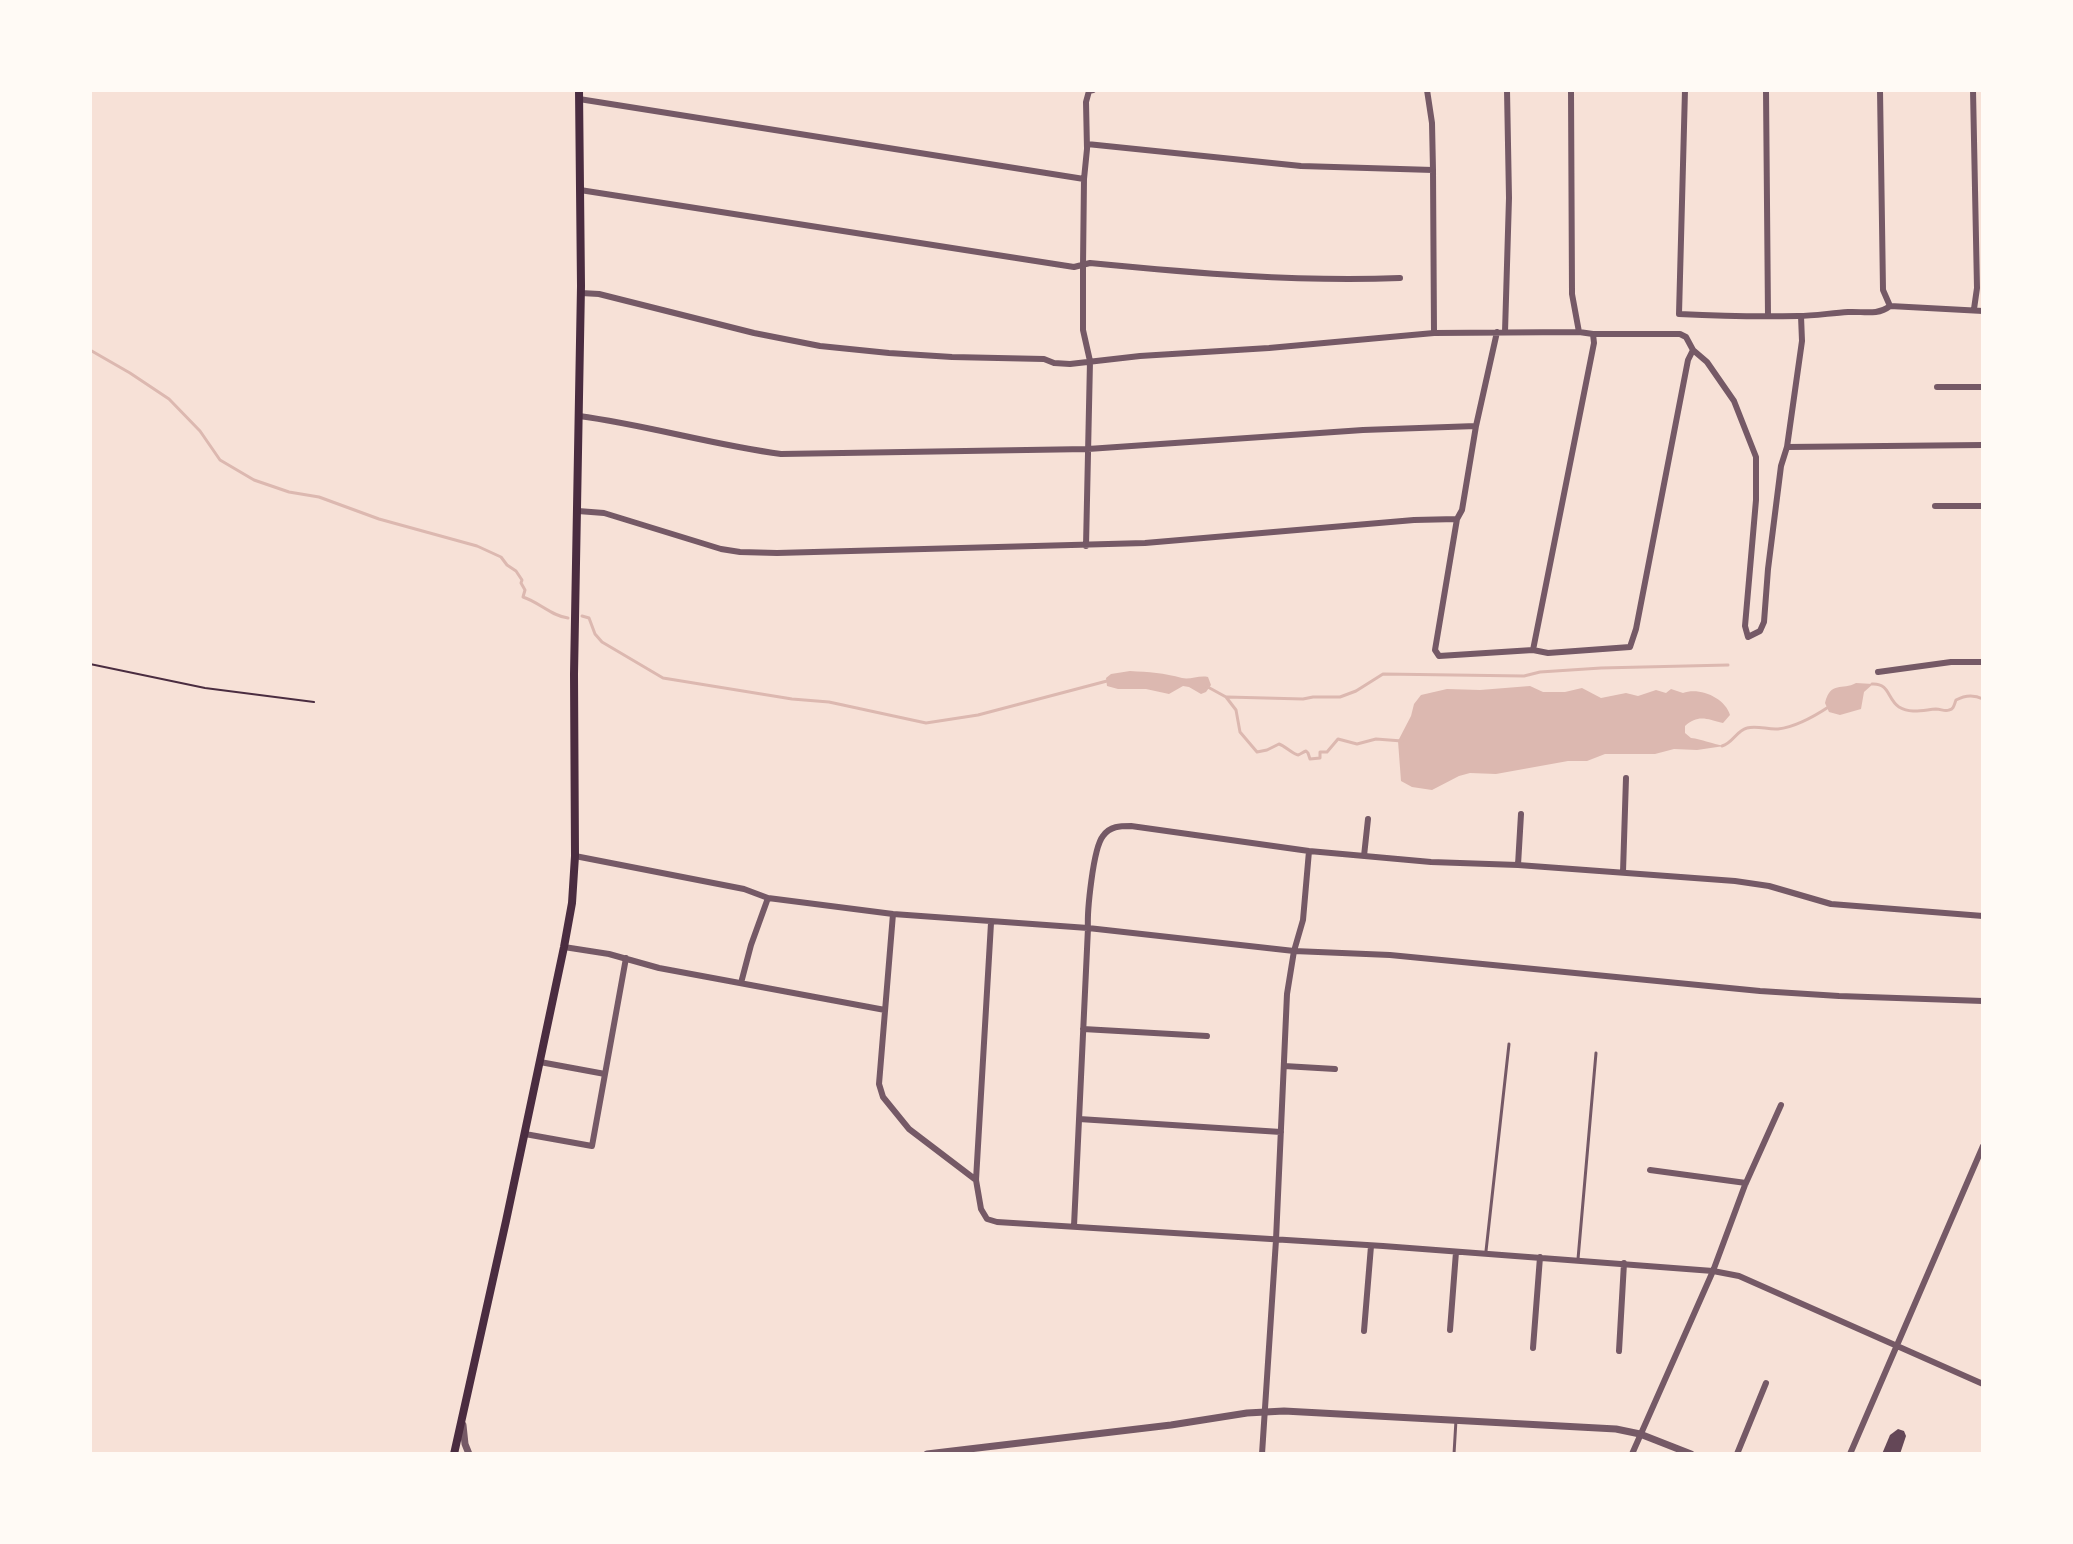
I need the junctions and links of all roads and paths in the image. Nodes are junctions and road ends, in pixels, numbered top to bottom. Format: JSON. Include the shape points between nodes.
{"nodes":[{"id":1,"x":1093,"y":90,"type":"edge"},
{"id":2,"x":1427,"y":90,"type":"edge"},
{"id":3,"x":1507,"y":90,"type":"edge"},
{"id":4,"x":1571,"y":90,"type":"edge"},
{"id":5,"x":1685,"y":90,"type":"edge"},
{"id":6,"x":1766,"y":90,"type":"edge"},
{"id":7,"x":1880,"y":90,"type":"edge"},
{"id":8,"x":1973,"y":90,"type":"edge"},
{"id":9,"x":579,"y":95,"type":"edge"},
{"id":10,"x":1087,"y":144,"type":"junction"},
{"id":11,"x":1433,"y":170,"type":"junction"},
{"id":12,"x":1084,"y":179,"type":"junction"},
{"id":13,"x":580,"y":190,"type":"junction"},
{"id":14,"x":1083,"y":265,"type":"junction"},
{"id":15,"x":1400,"y":278,"type":"dead end"},
{"id":16,"x":581,"y":293,"type":"junction"},
{"id":17,"x":1890,"y":306,"type":"junction"},
{"id":18,"x":1974,"y":309,"type":"junction"},
{"id":19,"x":1983,"y":311,"type":"edge"},
{"id":20,"x":1768,"y":316,"type":"junction"},
{"id":21,"x":1801,"y":316,"type":"junction"},
{"id":22,"x":1501,"y":332,"type":"junction"},
{"id":23,"x":1579,"y":332,"type":"junction"},
{"id":24,"x":1434,"y":333,"type":"junction"},
{"id":25,"x":1593,"y":334,"type":"junction"},
{"id":26,"x":1693,"y":350,"type":"junction"},
{"id":27,"x":1090,"y":361,"type":"junction"},
{"id":28,"x":1937,"y":387,"type":"dead end"},
{"id":29,"x":1983,"y":387,"type":"edge"},
{"id":30,"x":579,"y":416,"type":"junction"},
{"id":31,"x":1476,"y":426,"type":"junction"},
{"id":32,"x":1983,"y":445,"type":"edge"},
{"id":33,"x":1787,"y":447,"type":"junction"},
{"id":34,"x":1088,"y":449,"type":"junction"},
{"id":35,"x":1935,"y":506,"type":"dead end"},
{"id":36,"x":1983,"y":506,"type":"edge"},
{"id":37,"x":578,"y":511,"type":"junction"},
{"id":38,"x":1457,"y":519,"type":"junction"},
{"id":39,"x":1086,"y":546,"type":"junction"},
{"id":40,"x":1533,"y":650,"type":"junction"},
{"id":41,"x":1983,"y":662,"type":"edge"},
{"id":42,"x":90,"y":664,"type":"edge"},
{"id":43,"x":1878,"y":672,"type":"dead end"},
{"id":44,"x":314,"y":702,"type":"dead end"},
{"id":45,"x":1626,"y":778,"type":"dead end"},
{"id":46,"x":1521,"y":814,"type":"dead end"},
{"id":47,"x":1368,"y":819,"type":"dead end"},
{"id":48,"x":1309,"y":851,"type":"junction"},
{"id":49,"x":575,"y":856,"type":"junction"},
{"id":50,"x":1364,"y":856,"type":"junction"},
{"id":51,"x":1518,"y":865,"type":"junction"},
{"id":52,"x":1623,"y":872,"type":"junction"},
{"id":53,"x":768,"y":898,"type":"junction"},
{"id":54,"x":893,"y":914,"type":"junction"},
{"id":55,"x":1983,"y":916,"type":"edge"},
{"id":56,"x":991,"y":923,"type":"junction"},
{"id":57,"x":1088,"y":928,"type":"junction"},
{"id":58,"x":564,"y":947,"type":"junction"},
{"id":59,"x":1294,"y":951,"type":"junction"},
{"id":60,"x":626,"y":958,"type":"junction"},
{"id":61,"x":741,"y":983,"type":"junction"},
{"id":62,"x":1983,"y":1001,"type":"edge"},
{"id":63,"x":885,"y":1010,"type":"junction"},
{"id":64,"x":1083,"y":1029,"type":"junction"},
{"id":65,"x":1207,"y":1036,"type":"dead end"},
{"id":66,"x":1509,"y":1044,"type":"dead end"},
{"id":67,"x":1596,"y":1053,"type":"dead end"},
{"id":68,"x":540,"y":1062,"type":"junction"},
{"id":69,"x":1284,"y":1066,"type":"junction"},
{"id":70,"x":1335,"y":1069,"type":"dead end"},
{"id":71,"x":605,"y":1074,"type":"junction"},
{"id":72,"x":1781,"y":1105,"type":"dead end"},
{"id":73,"x":1079,"y":1119,"type":"junction"},
{"id":74,"x":1281,"y":1132,"type":"junction"},
{"id":75,"x":525,"y":1134,"type":"junction"},
{"id":76,"x":1983,"y":1146,"type":"edge"},
{"id":77,"x":1650,"y":1170,"type":"dead end"},
{"id":78,"x":976,"y":1180,"type":"junction"},
{"id":79,"x":1746,"y":1183,"type":"junction"},
{"id":80,"x":1074,"y":1226,"type":"junction"},
{"id":81,"x":1276,"y":1240,"type":"junction"},
{"id":82,"x":1371,"y":1246,"type":"junction"},
{"id":83,"x":1456,"y":1252,"type":"junction"},
{"id":84,"x":1485,"y":1255,"type":"junction"},
{"id":85,"x":1540,"y":1257,"type":"junction"},
{"id":86,"x":1578,"y":1259,"type":"junction"},
{"id":87,"x":1624,"y":1263,"type":"junction"},
{"id":88,"x":1713,"y":1271,"type":"junction"},
{"id":89,"x":1450,"y":1330,"type":"dead end"},
{"id":90,"x":1364,"y":1331,"type":"dead end"},
{"id":91,"x":1897,"y":1347,"type":"junction"},
{"id":92,"x":1533,"y":1348,"type":"dead end"},
{"id":93,"x":1619,"y":1351,"type":"dead end"},
{"id":94,"x":1983,"y":1374,"type":"edge"},
{"id":95,"x":1766,"y":1383,"type":"dead end"},
{"id":96,"x":1981,"y":1383,"type":"edge"},
{"id":97,"x":1264,"y":1412,"type":"junction"},
{"id":98,"x":462,"y":1419,"type":"junction"},
{"id":99,"x":1456,"y":1420,"type":"junction"},
{"id":100,"x":1640,"y":1434,"type":"junction"},
{"id":101,"x":454,"y":1454,"type":"edge"},
{"id":102,"x":469,"y":1454,"type":"edge"},
{"id":103,"x":927,"y":1454,"type":"edge"},
{"id":104,"x":1262,"y":1454,"type":"edge"},
{"id":105,"x":1454,"y":1454,"type":"edge"},
{"id":106,"x":1632,"y":1454,"type":"edge"},
{"id":107,"x":1691,"y":1454,"type":"edge"},
{"id":108,"x":1737,"y":1454,"type":"edge"},
{"id":109,"x":1850,"y":1454,"type":"edge"}],
"edges":[{"from":1,"to":10,"type":"street","via":[[1086,102]]},
{"from":2,"to":11,"type":"street"},
{"from":3,"to":22,"type":"street","via":[[1509,198]]},
{"from":4,"to":23,"type":"street","via":[[1572,294]]},
{"from":5,"to":20,"type":"street","via":[[1679,314]]},
{"from":6,"to":20,"type":"street"},
{"from":7,"to":17,"type":"street","via":[[1883,290]]},
{"from":8,"to":18,"type":"street"},
{"from":9,"to":12,"type":"street"},
{"from":9,"to":13,"type":"main road"},
{"from":10,"to":11,"type":"street","via":[[1301,166]]},
{"from":10,"to":12,"type":"street"},
{"from":11,"to":24,"type":"street"},
{"from":12,"to":14,"type":"street"},
{"from":13,"to":14,"type":"street"},
{"from":13,"to":16,"type":"main road"},
{"from":14,"to":15,"type":"street","via":[[1210,275]]},
{"from":14,"to":27,"type":"street","via":[[1083,330]]},
{"from":16,"to":27,"type":"street","via":[[820,346],[1070,364]]},
{"from":16,"to":30,"type":"main road"},
{"from":17,"to":18,"type":"street"},
{"from":17,"to":21,"type":"street","via":[[1873,313]]},
{"from":18,"to":19,"type":"street"},
{"from":20,"to":21,"type":"street"},
{"from":21,"to":33,"type":"street"},
{"from":22,"to":23,"type":"street"},
{"from":22,"to":24,"type":"street"},
{"from":22,"to":31,"type":"street"},
{"from":23,"to":25,"type":"street"},
{"from":24,"to":27,"type":"street"},
{"from":25,"to":26,"type":"street","via":[[1680,334]]},
{"from":25,"to":40,"type":"street"},
{"from":26,"to":33,"type":"street","via":[[1734,401],[1756,457],[1748,637],[1764,622]]},
{"from":26,"to":40,"type":"street","via":[[1632,644]]},
{"from":27,"to":34,"type":"street"},
{"from":28,"to":29,"type":"street"},
{"from":30,"to":34,"type":"street","via":[[781,454]]},
{"from":30,"to":37,"type":"main road"},
{"from":31,"to":34,"type":"street"},
{"from":31,"to":38,"type":"street"},
{"from":32,"to":33,"type":"street"},
{"from":34,"to":39,"type":"street"},
{"from":35,"to":36,"type":"street"},
{"from":37,"to":39,"type":"street","via":[[604,513],[740,552]]},
{"from":37,"to":49,"type":"main road"},
{"from":38,"to":39,"type":"street"},
{"from":38,"to":40,"type":"street","via":[[1436,654]]},
{"from":41,"to":43,"type":"street"},
{"from":42,"to":44,"type":"path","via":[[205,688]]},
{"from":45,"to":52,"type":"street"},
{"from":46,"to":51,"type":"street"},
{"from":47,"to":50,"type":"street"},
{"from":48,"to":50,"type":"street"},
{"from":48,"to":57,"type":"street","via":[[1115,827],[1102,836],[1098,848]]},
{"from":48,"to":59,"type":"street","via":[[1303,920]]},
{"from":49,"to":53,"type":"street"},
{"from":49,"to":58,"type":"main road"},
{"from":50,"to":51,"type":"street"},
{"from":51,"to":52,"type":"street"},
{"from":52,"to":55,"type":"street","via":[[1769,886],[1831,904]]},
{"from":53,"to":54,"type":"street"},
{"from":53,"to":61,"type":"street"},
{"from":54,"to":56,"type":"street"},
{"from":54,"to":63,"type":"street"},
{"from":56,"to":57,"type":"street"},
{"from":56,"to":78,"type":"street"},
{"from":57,"to":59,"type":"street"},
{"from":57,"to":64,"type":"street"},
{"from":58,"to":60,"type":"street"},
{"from":58,"to":68,"type":"main road"},
{"from":59,"to":62,"type":"street","via":[[1390,955],[1760,991]]},
{"from":59,"to":69,"type":"street"},
{"from":60,"to":61,"type":"street"},
{"from":60,"to":71,"type":"street"},
{"from":61,"to":63,"type":"street"},
{"from":63,"to":78,"type":"street","via":[[879,1084],[883,1097],[909,1129]]},
{"from":64,"to":65,"type":"street"},
{"from":64,"to":73,"type":"street"},
{"from":66,"to":84,"type":"lane"},
{"from":67,"to":86,"type":"lane"},
{"from":68,"to":71,"type":"street"},
{"from":68,"to":75,"type":"main road"},
{"from":69,"to":70,"type":"street"},
{"from":69,"to":74,"type":"street"},
{"from":71,"to":75,"type":"street","via":[[592,1146]]},
{"from":72,"to":79,"type":"street"},
{"from":73,"to":74,"type":"street"},
{"from":73,"to":80,"type":"street"},
{"from":74,"to":81,"type":"street"},
{"from":75,"to":98,"type":"main road"},
{"from":76,"to":91,"type":"street"},
{"from":77,"to":79,"type":"street"},
{"from":78,"to":80,"type":"street","via":[[987,1219]]},
{"from":79,"to":88,"type":"street"},
{"from":80,"to":81,"type":"street"},
{"from":81,"to":82,"type":"street"},
{"from":81,"to":97,"type":"street"},
{"from":82,"to":83,"type":"street"},
{"from":82,"to":90,"type":"street"},
{"from":83,"to":84,"type":"street"},
{"from":83,"to":89,"type":"street"},
{"from":84,"to":85,"type":"street"},
{"from":85,"to":86,"type":"street"},
{"from":85,"to":92,"type":"street"},
{"from":86,"to":87,"type":"street"},
{"from":87,"to":88,"type":"street"},
{"from":87,"to":93,"type":"street"},
{"from":88,"to":91,"type":"street","via":[[1739,1276]]},
{"from":88,"to":100,"type":"street"},
{"from":91,"to":96,"type":"street"},
{"from":91,"to":109,"type":"street"},
{"from":94,"to":96,"type":"street"},
{"from":95,"to":108,"type":"street"},
{"from":97,"to":99,"type":"street"},
{"from":97,"to":103,"type":"street"},
{"from":97,"to":104,"type":"street"},
{"from":98,"to":101,"type":"main road"},
{"from":98,"to":102,"type":"street"},
{"from":99,"to":100,"type":"street"},
{"from":99,"to":105,"type":"lane"},
{"from":100,"to":106,"type":"street"},
{"from":100,"to":107,"type":"street"}]}
